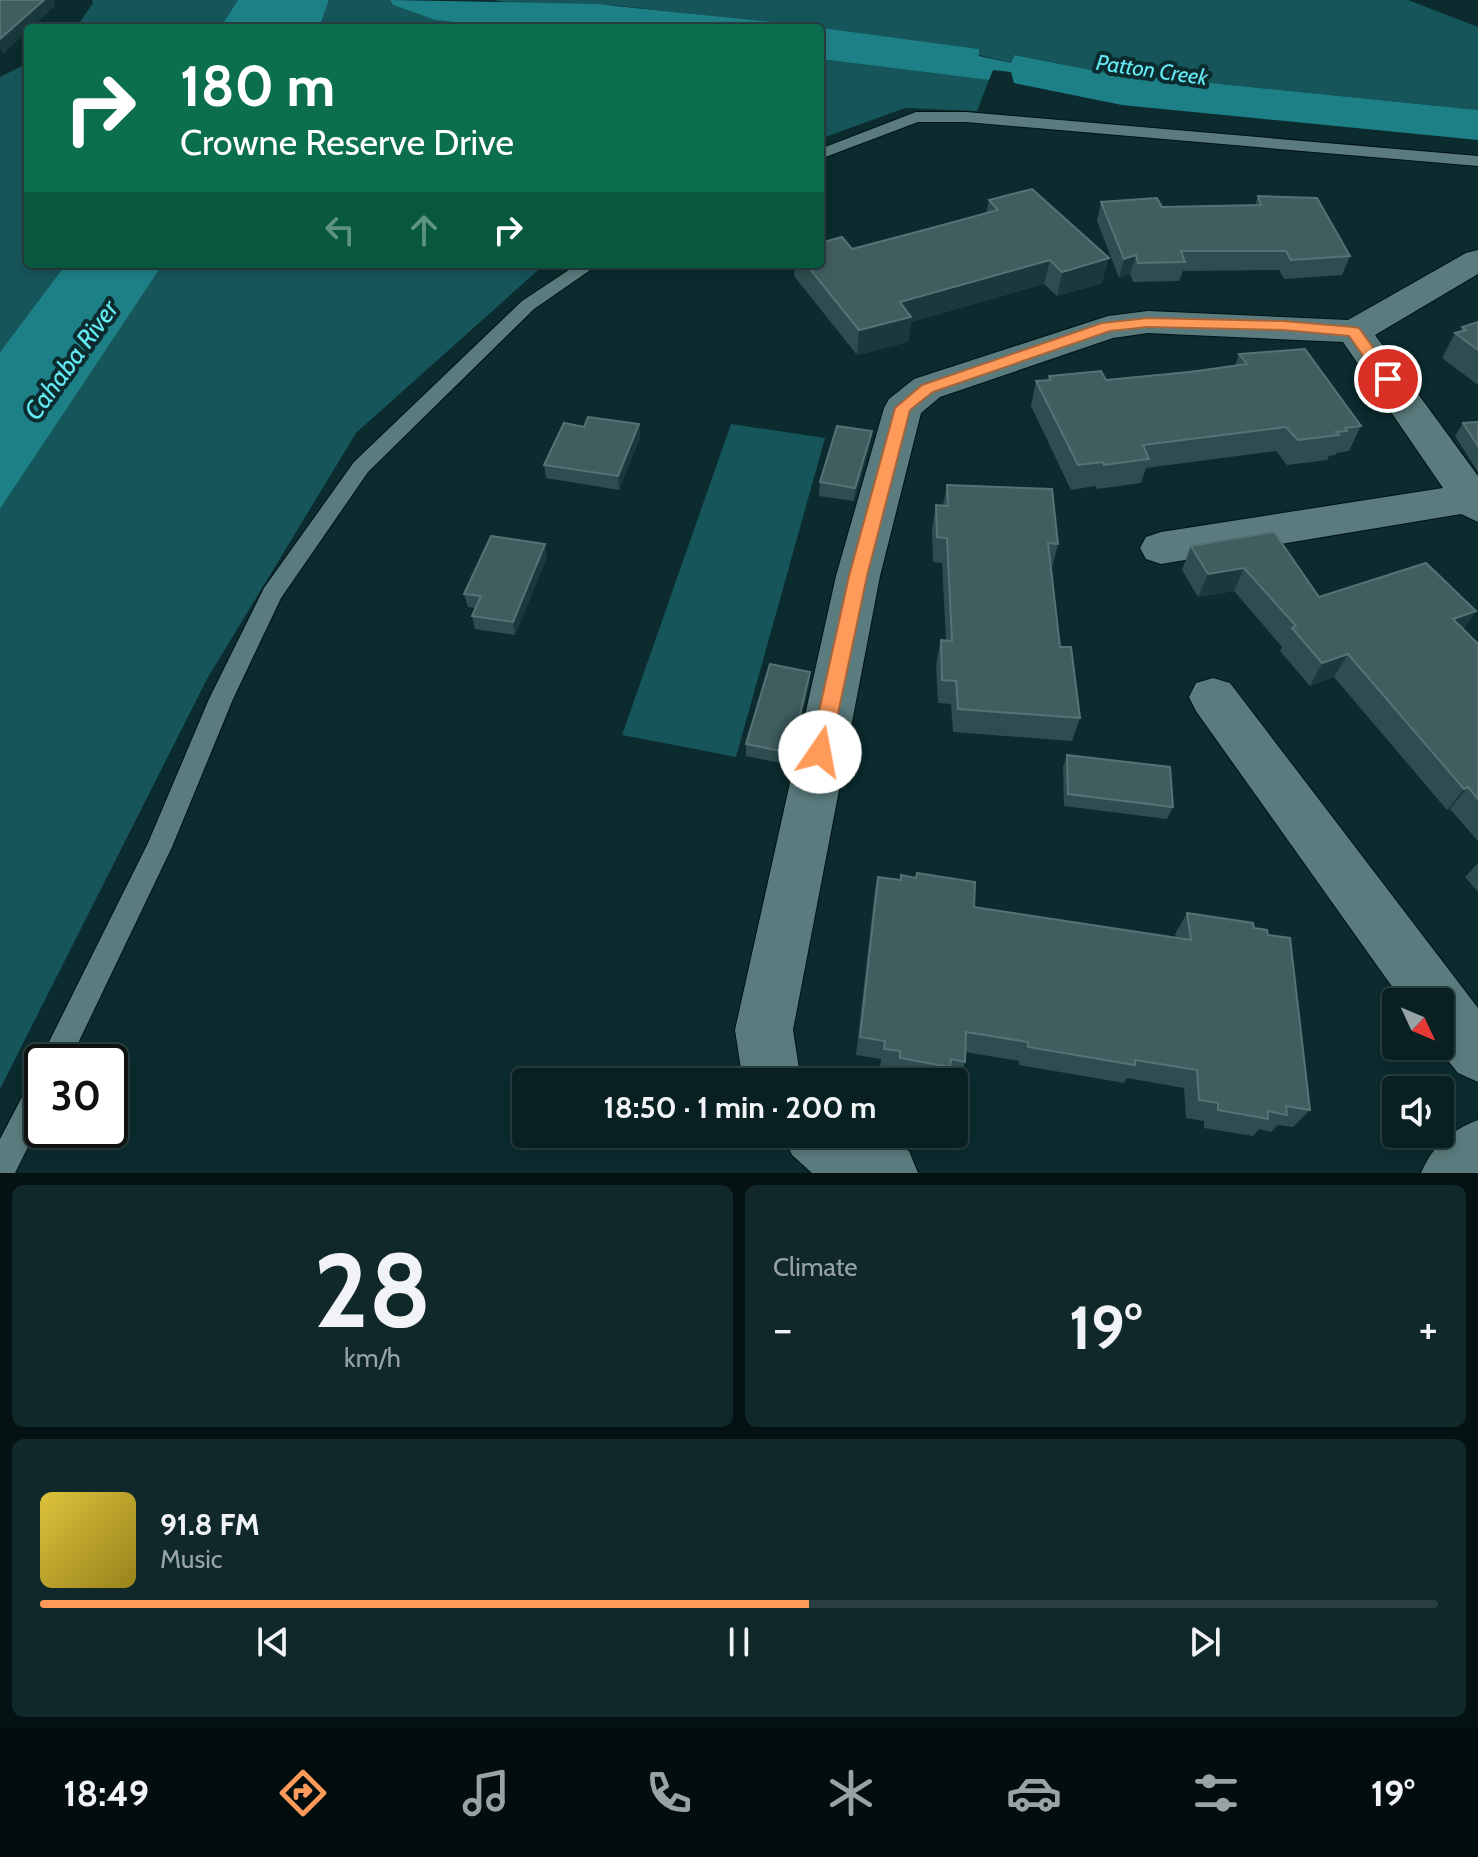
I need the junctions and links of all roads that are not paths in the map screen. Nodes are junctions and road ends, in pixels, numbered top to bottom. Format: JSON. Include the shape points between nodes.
{"nodes":[{"id":1,"x":824,"y":152,"type":"edge"},
{"id":2,"x":1478,"y":161,"type":"edge"},
{"id":3,"x":1478,"y":260,"type":"edge"},
{"id":4,"x":584,"y":268,"type":"edge"},
{"id":5,"x":1354,"y":332,"type":"junction"},
{"id":6,"x":1475,"y":503,"type":"edge"},
{"id":7,"x":1161,"y":548,"type":"dead end"},
{"id":8,"x":1213,"y":697,"type":"dead end"},
{"id":9,"x":1427,"y":988,"type":"edge"},
{"id":10,"x":1454,"y":1023,"type":"edge"},
{"id":11,"x":63,"y":1044,"type":"edge"},
{"id":12,"x":1478,"y":1053,"type":"edge"},
{"id":13,"x":770,"y":1068,"type":"edge"},
{"id":14,"x":24,"y":1124,"type":"edge"},
{"id":15,"x":829,"y":1148,"type":"edge"},
{"id":16,"x":1478,"y":1150,"type":"edge"},
{"id":17,"x":0,"y":1171,"type":"edge"},
{"id":18,"x":887,"y":1173,"type":"edge"},
{"id":19,"x":1452,"y":1173,"type":"edge"}],
"edges":[{"from":1,"to":2,"type":"lane","via":[[916,117],[954,117]]},
{"from":3,"to":5,"type":"street"},
{"from":4,"to":11,"type":"lane","via":[[528,305],[361,467],[272,594],[159,847]]},
{"from":5,"to":6,"type":"street"},
{"from":5,"to":13,"type":"street","via":[[1148,322],[1108,327],[927,388],[903,408],[858,576],[767,1014]]},
{"from":6,"to":7,"type":"street"},
{"from":8,"to":9,"type":"street"},
{"from":10,"to":12,"type":"street"},
{"from":14,"to":17,"type":"lane"},
{"from":15,"to":18,"type":"street"},
{"from":16,"to":19,"type":"street"}]}
